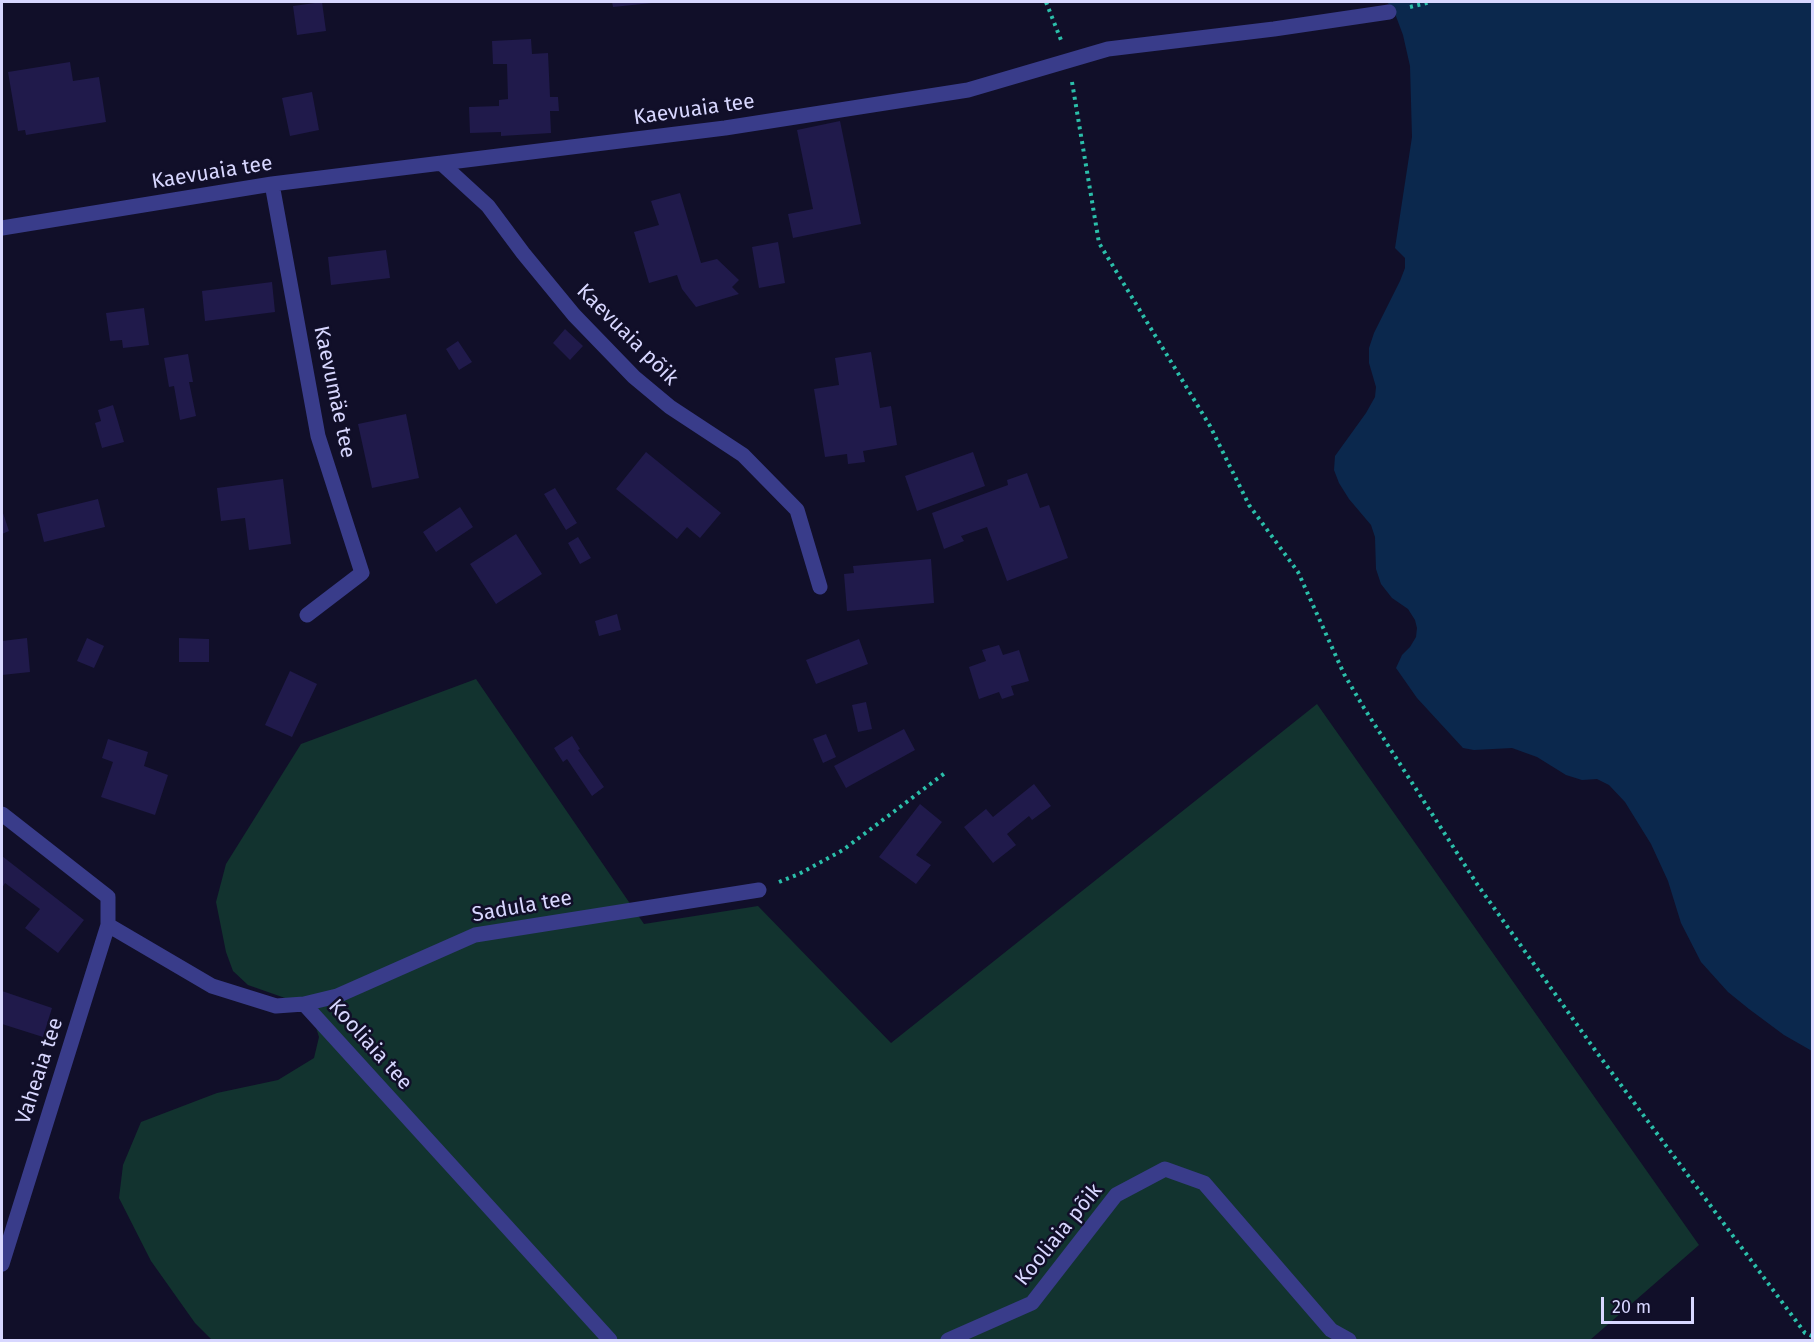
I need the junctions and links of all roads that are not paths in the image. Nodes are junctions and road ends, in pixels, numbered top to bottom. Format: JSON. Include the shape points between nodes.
{"nodes":[{"id":1,"x":1389,"y":12,"type":"dead end"},
{"id":2,"x":441,"y":163,"type":"junction"},
{"id":3,"x":272,"y":184,"type":"junction"},
{"id":4,"x":2,"y":228,"type":"edge"},
{"id":5,"x":820,"y":587,"type":"dead end"},
{"id":6,"x":307,"y":615,"type":"dead end"},
{"id":7,"x":2,"y":814,"type":"edge"},
{"id":8,"x":759,"y":890,"type":"road end"},
{"id":9,"x":108,"y":925,"type":"junction"},
{"id":10,"x":304,"y":1004,"type":"junction"},
{"id":11,"x":2,"y":1264,"type":"edge"},
{"id":12,"x":610,"y":1341,"type":"edge"},
{"id":13,"x":948,"y":1341,"type":"edge"},
{"id":14,"x":1349,"y":1341,"type":"edge"}],
"edges":[{"from":1,"to":2,"type":"street","name":"Kaevuaia tee","via":[[1108,49],[968,90],[725,128]]},
{"from":2,"to":3,"type":"street","name":"Kaevuaia tee"},
{"from":2,"to":5,"type":"street","name":"Kaevuaia põik","via":[[488,207],[574,315],[634,377],[670,407],[743,455],[797,510]]},
{"from":3,"to":4,"type":"street","name":"Kaevuaia tee"},
{"from":3,"to":6,"type":"street","name":"Kaevumäe tee","via":[[318,436],[362,573]]},
{"from":7,"to":9,"type":"street","via":[[108,897]]},
{"from":8,"to":10,"type":"street","name":"Sadula tee","via":[[475,934],[337,996]]},
{"from":9,"to":10,"type":"street","name":"Kooliaia tee","via":[[212,986],[276,1006]]},
{"from":9,"to":11,"type":"street","name":"Vaheaia tee"},
{"from":10,"to":12,"type":"street","name":"Kooliaia tee"},
{"from":13,"to":14,"type":"street","name":"Kooliaia põik","via":[[1032,1304],[1116,1195],[1165,1169],[1204,1183],[1330,1330]]}]}
